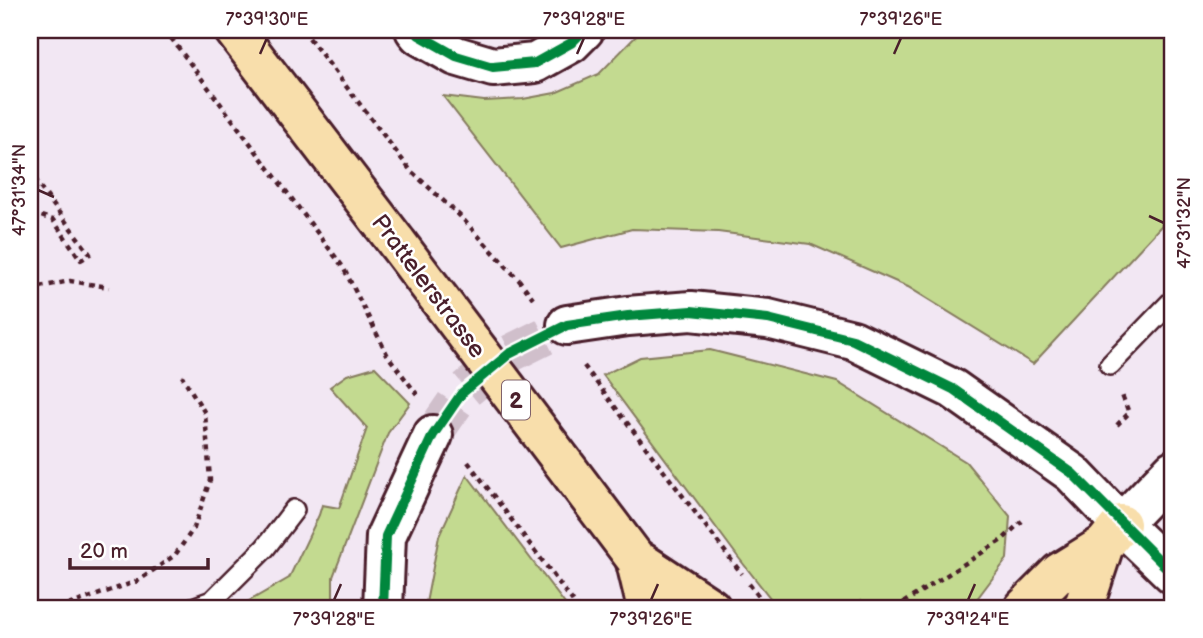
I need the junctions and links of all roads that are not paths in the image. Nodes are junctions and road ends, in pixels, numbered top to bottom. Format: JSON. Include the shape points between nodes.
{"nodes":[{"id":1,"x":234,"y":30,"type":"edge"},
{"id":2,"x":415,"y":30,"type":"edge"},
{"id":3,"x":584,"y":30,"type":"edge"},
{"id":4,"x":1173,"y":300,"type":"edge"},
{"id":5,"x":567,"y":325,"type":"tunnel mouth"},
{"id":6,"x":1110,"y":365,"type":"dead end"},
{"id":7,"x":430,"y":421,"type":"tunnel mouth"},
{"id":8,"x":1173,"y":470,"type":"edge"},
{"id":9,"x":295,"y":510,"type":"dead end"},
{"id":10,"x":1112,"y":534,"type":"junction"},
{"id":11,"x":635,"y":558,"type":"junction"},
{"id":12,"x":1173,"y":574,"type":"edge"},
{"id":13,"x":193,"y":608,"type":"edge"},
{"id":14,"x":383,"y":608,"type":"edge"},
{"id":15,"x":647,"y":608,"type":"edge"},
{"id":16,"x":675,"y":608,"type":"edge"},
{"id":17,"x":711,"y":608,"type":"edge"},
{"id":18,"x":1024,"y":608,"type":"edge"},
{"id":19,"x":1082,"y":608,"type":"edge"}],
"edges":[{"from":1,"to":11,"type":"main road","name":"Prattelerstrasse","number":"2","bridge":true},
{"from":2,"to":3,"type":"street","via":[[456,56],[493,68],[535,63],[571,43]]},
{"from":4,"to":6,"type":"lane"},
{"from":5,"to":10,"type":"street","via":[[691,311],[768,319],[853,340],[953,388],[1072,473]]},
{"from":7,"to":14,"type":"street","via":[[386,536]]},
{"from":8,"to":10,"type":"street"},
{"from":9,"to":13,"type":"lane","via":[[212,601]]},
{"from":10,"to":12,"type":"street"},
{"from":10,"to":18,"type":"main road","via":[[1059,573]]},
{"from":10,"to":19,"type":"main road"},
{"from":11,"to":15,"type":"main road"},
{"from":11,"to":16,"type":"main road","name":"Prattelerstrasse","number":"2"},
{"from":11,"to":17,"type":"main road"}]}
